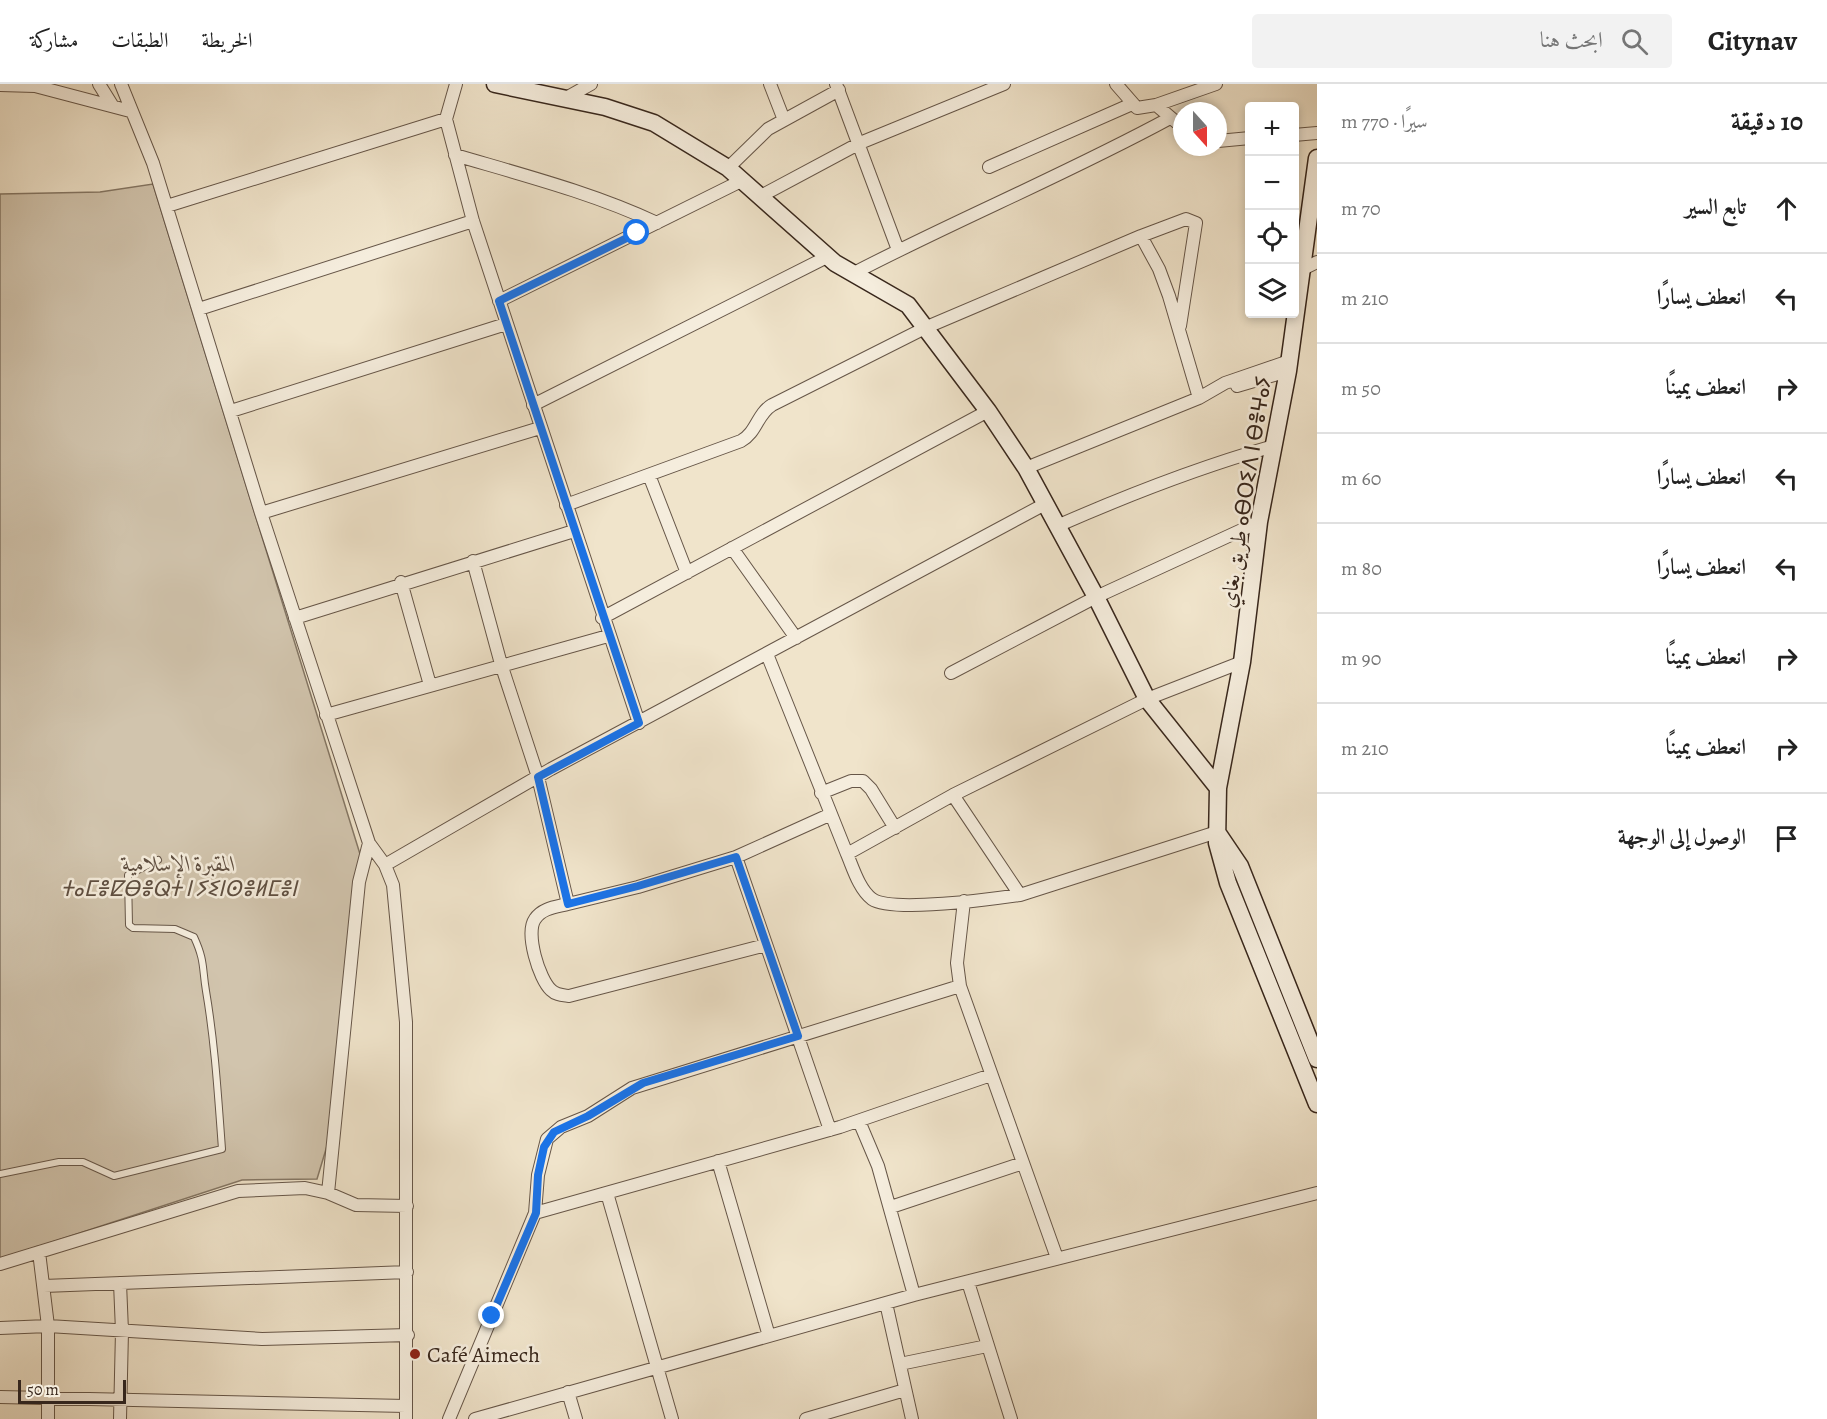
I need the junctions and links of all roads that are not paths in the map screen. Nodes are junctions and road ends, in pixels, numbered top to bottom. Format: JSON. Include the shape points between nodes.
{"nodes":[{"id":1,"x":99,"y":84,"type":"edge"},
{"id":2,"x":121,"y":84,"type":"edge"},
{"id":3,"x":456,"y":84,"type":"edge"},
{"id":4,"x":495,"y":84,"type":"edge"},
{"id":5,"x":591,"y":84,"type":"edge"},
{"id":6,"x":770,"y":84,"type":"edge"},
{"id":7,"x":1004,"y":84,"type":"edge"},
{"id":8,"x":1116,"y":84,"type":"edge"},
{"id":9,"x":1216,"y":84,"type":"edge"},
{"id":10,"x":0,"y":85,"type":"edge"},
{"id":11,"x":837,"y":87,"type":"edge"},
{"id":12,"x":566,"y":98,"type":"junction"},
{"id":13,"x":1132,"y":104,"type":"junction"},
{"id":14,"x":112,"y":105,"type":"junction"},
{"id":15,"x":1156,"y":105,"type":"junction"},
{"id":16,"x":130,"y":111,"type":"junction"},
{"id":17,"x":1170,"y":118,"type":"junction"},
{"id":18,"x":446,"y":119,"type":"junction"},
{"id":19,"x":784,"y":120,"type":"junction"},
{"id":20,"x":1173,"y":120,"type":"edge"},
{"id":21,"x":1317,"y":133,"type":"edge"},
{"id":22,"x":1299,"y":135,"type":"edge"},
{"id":23,"x":1245,"y":138,"type":"edge"},
{"id":24,"x":1227,"y":140,"type":"edge"},
{"id":25,"x":860,"y":143,"type":"junction"},
{"id":26,"x":455,"y":155,"type":"junction"},
{"id":27,"x":1317,"y":158,"type":"edge"},
{"id":28,"x":989,"y":167,"type":"dead end"},
{"id":29,"x":728,"y":168,"type":"junction"},
{"id":30,"x":741,"y":181,"type":"junction"},
{"id":31,"x":759,"y":197,"type":"junction"},
{"id":32,"x":167,"y":206,"type":"junction"},
{"id":33,"x":473,"y":221,"type":"junction"},
{"id":34,"x":657,"y":223,"type":"junction"},
{"id":35,"x":1141,"y":236,"type":"junction"},
{"id":36,"x":898,"y":250,"type":"junction"},
{"id":37,"x":827,"y":256,"type":"junction"},
{"id":38,"x":1317,"y":262,"type":"edge"},
{"id":39,"x":1301,"y":270,"type":"junction"},
{"id":40,"x":854,"y":273,"type":"junction"},
{"id":41,"x":499,"y":301,"type":"junction"},
{"id":42,"x":199,"y":309,"type":"junction"},
{"id":43,"x":506,"y":324,"type":"junction"},
{"id":44,"x":927,"y":327,"type":"junction"},
{"id":45,"x":1179,"y":330,"type":"junction"},
{"id":46,"x":1288,"y":366,"type":"junction"},
{"id":47,"x":1199,"y":398,"type":"junction"},
{"id":48,"x":533,"y":405,"type":"junction"},
{"id":49,"x":231,"y":411,"type":"junction"},
{"id":50,"x":988,"y":411,"type":"junction"},
{"id":51,"x":540,"y":428,"type":"junction"},
{"id":52,"x":1274,"y":446,"type":"junction"},
{"id":53,"x":1026,"y":468,"type":"junction"},
{"id":54,"x":649,"y":475,"type":"junction"},
{"id":55,"x":1045,"y":504,"type":"junction"},
{"id":56,"x":566,"y":505,"type":"junction"},
{"id":57,"x":261,"y":513,"type":"junction"},
{"id":58,"x":1259,"y":522,"type":"junction"},
{"id":59,"x":1057,"y":526,"type":"junction"},
{"id":60,"x":574,"y":531,"type":"junction"},
{"id":61,"x":732,"y":548,"type":"junction"},
{"id":62,"x":473,"y":561,"type":"junction"},
{"id":63,"x":687,"y":573,"type":"junction"},
{"id":64,"x":401,"y":582,"type":"junction"},
{"id":65,"x":1096,"y":597,"type":"junction"},
{"id":66,"x":295,"y":618,"type":"junction"},
{"id":67,"x":602,"y":618,"type":"junction"},
{"id":68,"x":609,"y":636,"type":"junction"},
{"id":69,"x":796,"y":638,"type":"junction"},
{"id":70,"x":767,"y":654,"type":"junction"},
{"id":71,"x":1242,"y":662,"type":"junction"},
{"id":72,"x":501,"y":664,"type":"junction"},
{"id":73,"x":951,"y":673,"type":"dead end"},
{"id":74,"x":430,"y":685,"type":"junction"},
{"id":75,"x":1147,"y":699,"type":"junction"},
{"id":76,"x":326,"y":715,"type":"junction"},
{"id":77,"x":639,"y":723,"type":"junction"},
{"id":78,"x":538,"y":777,"type":"junction"},
{"id":79,"x":1218,"y":788,"type":"junction"},
{"id":80,"x":821,"y":793,"type":"junction"},
{"id":81,"x":953,"y":795,"type":"junction"},
{"id":82,"x":829,"y":815,"type":"junction"},
{"id":83,"x":895,"y":828,"type":"junction"},
{"id":84,"x":1217,"y":832,"type":"junction"},
{"id":85,"x":369,"y":843,"type":"junction"},
{"id":86,"x":847,"y":854,"type":"junction"},
{"id":87,"x":736,"y":857,"type":"junction"},
{"id":88,"x":158,"y":860,"type":"dead end"},
{"id":89,"x":385,"y":865,"type":"junction"},
{"id":90,"x":1020,"y":895,"type":"junction"},
{"id":91,"x":964,"y":902,"type":"junction"},
{"id":92,"x":568,"y":904,"type":"junction"},
{"id":93,"x":766,"y":945,"type":"junction"},
{"id":94,"x":960,"y":986,"type":"junction"},
{"id":95,"x":798,"y":1036,"type":"junction"},
{"id":96,"x":1317,"y":1059,"type":"edge"},
{"id":97,"x":991,"y":1075,"type":"junction"},
{"id":98,"x":1317,"y":1104,"type":"edge"},
{"id":99,"x":859,"y":1121,"type":"junction"},
{"id":100,"x":830,"y":1130,"type":"junction"},
{"id":101,"x":718,"y":1161,"type":"junction"},
{"id":102,"x":1023,"y":1163,"type":"junction"},
{"id":103,"x":0,"y":1174,"type":"edge"},
{"id":104,"x":328,"y":1193,"type":"junction"},
{"id":105,"x":606,"y":1193,"type":"junction"},
{"id":106,"x":1317,"y":1193,"type":"edge"},
{"id":107,"x":407,"y":1206,"type":"junction"},
{"id":108,"x":891,"y":1207,"type":"junction"},
{"id":109,"x":536,"y":1213,"type":"junction"},
{"id":110,"x":39,"y":1252,"type":"junction"},
{"id":111,"x":1057,"y":1258,"type":"junction"},
{"id":112,"x":0,"y":1264,"type":"edge"},
{"id":113,"x":407,"y":1272,"type":"junction"},
{"id":114,"x":968,"y":1282,"type":"junction"},
{"id":115,"x":120,"y":1283,"type":"junction"},
{"id":116,"x":44,"y":1286,"type":"junction"},
{"id":117,"x":914,"y":1295,"type":"junction"},
{"id":118,"x":886,"y":1303,"type":"junction"},
{"id":119,"x":48,"y":1326,"type":"junction"},
{"id":120,"x":0,"y":1328,"type":"edge"},
{"id":121,"x":122,"y":1331,"type":"junction"},
{"id":122,"x":408,"y":1335,"type":"junction"},
{"id":123,"x":769,"y":1336,"type":"junction"},
{"id":124,"x":987,"y":1346,"type":"junction"},
{"id":125,"x":900,"y":1364,"type":"junction"},
{"id":126,"x":656,"y":1367,"type":"junction"},
{"id":127,"x":905,"y":1390,"type":"junction"},
{"id":128,"x":568,"y":1392,"type":"junction"},
{"id":129,"x":0,"y":1396,"type":"edge"},
{"id":130,"x":49,"y":1397,"type":"junction"},
{"id":131,"x":121,"y":1399,"type":"junction"},
{"id":132,"x":406,"y":1406,"type":"junction"},
{"id":133,"x":820,"y":1417,"type":"edge"},
{"id":134,"x":48,"y":1419,"type":"edge"},
{"id":135,"x":120,"y":1419,"type":"edge"},
{"id":136,"x":406,"y":1419,"type":"edge"},
{"id":137,"x":448,"y":1419,"type":"edge"},
{"id":138,"x":475,"y":1419,"type":"edge"},
{"id":139,"x":576,"y":1419,"type":"edge"},
{"id":140,"x":672,"y":1419,"type":"edge"},
{"id":141,"x":806,"y":1419,"type":"edge"},
{"id":142,"x":912,"y":1419,"type":"edge"},
{"id":143,"x":1011,"y":1419,"type":"edge"}],
"edges":[{"from":1,"to":14,"type":"street"},
{"from":2,"to":16,"type":"street"},
{"from":3,"to":18,"type":"street"},
{"from":4,"to":12,"type":"main road"},
{"from":5,"to":12,"type":"street"},
{"from":6,"to":19,"type":"street"},
{"from":7,"to":25,"type":"street"},
{"from":8,"to":13,"type":"street"},
{"from":9,"to":15,"type":"street"},
{"from":10,"to":14,"type":"street","via":[[35,86]]},
{"from":11,"to":19,"type":"street"},
{"from":11,"to":25,"type":"street"},
{"from":12,"to":29,"type":"main road","via":[[654,123]]},
{"from":13,"to":15,"type":"street","via":[[1141,109]]},
{"from":13,"to":28,"type":"street"},
{"from":14,"to":16,"type":"street"},
{"from":15,"to":17,"type":"street"},
{"from":16,"to":32,"type":"street"},
{"from":17,"to":20,"type":"street"},
{"from":17,"to":36,"type":"street","via":[[1116,148]]},
{"from":18,"to":26,"type":"street"},
{"from":18,"to":32,"type":"street"},
{"from":19,"to":29,"type":"street","via":[[768,129]]},
{"from":21,"to":22,"type":"street"},
{"from":23,"to":24,"type":"street"},
{"from":25,"to":31,"type":"street"},
{"from":25,"to":36,"type":"street"},
{"from":26,"to":33,"type":"street"},
{"from":26,"to":34,"type":"street","via":[[555,185]]},
{"from":27,"to":39,"type":"main road","name":"طريق بغاي ⴰⴱⵔⵉⴷ ⵏ ⴱⴻⵖⴰⵢ"},
{"from":29,"to":30,"type":"main road"},
{"from":30,"to":31,"type":"main road"},
{"from":30,"to":34,"type":"street"},
{"from":31,"to":37,"type":"main road"},
{"from":32,"to":42,"type":"street"},
{"from":33,"to":41,"type":"street"},
{"from":33,"to":42,"type":"street"},
{"from":34,"to":41,"type":"street"},
{"from":35,"to":44,"type":"street"},
{"from":35,"to":45,"type":"street","via":[[1159,269]]},
{"from":35,"to":45,"type":"street","via":[[1186,219],[1196,223]]},
{"from":36,"to":40,"type":"street"},
{"from":37,"to":40,"type":"main road"},
{"from":37,"to":48,"type":"street"},
{"from":38,"to":39,"type":"street"},
{"from":39,"to":46,"type":"main road","name":"طريق بغاي ⴰⴱⵔⵉⴷ ⵏ ⴱⴻⵖⴰⵢ"},
{"from":40,"to":44,"type":"main road","via":[[908,304]]},
{"from":41,"to":43,"type":"street"},
{"from":42,"to":49,"type":"street"},
{"from":43,"to":48,"type":"street"},
{"from":43,"to":49,"type":"street"},
{"from":44,"to":50,"type":"main road"},
{"from":44,"to":54,"type":"street","via":[[772,405],[741,441]]},
{"from":45,"to":47,"type":"street"},
{"from":46,"to":47,"type":"street","via":[[1225,383]]},
{"from":46,"to":52,"type":"main road","name":"طريق بغاي ⴰⴱⵔⵉⴷ ⵏ ⴱⴻⵖⴰⵢ"},
{"from":47,"to":53,"type":"street"},
{"from":48,"to":51,"type":"street"},
{"from":49,"to":57,"type":"street"},
{"from":50,"to":53,"type":"main road"},
{"from":50,"to":61,"type":"street"},
{"from":51,"to":56,"type":"street"},
{"from":51,"to":57,"type":"street"},
{"from":52,"to":58,"type":"main road","name":"طريق بغاي ⴰⴱⵔⵉⴷ ⵏ ⴱⴻⵖⴰⵢ"},
{"from":52,"to":59,"type":"street","via":[[1150,486]]},
{"from":53,"to":55,"type":"main road"},
{"from":54,"to":56,"type":"street"},
{"from":54,"to":63,"type":"street"},
{"from":55,"to":59,"type":"main road"},
{"from":55,"to":69,"type":"street"},
{"from":56,"to":60,"type":"street"},
{"from":57,"to":66,"type":"street"},
{"from":58,"to":65,"type":"street"},
{"from":58,"to":71,"type":"main road","name":"طريق بغاي ⴰⴱⵔⵉⴷ ⵏ ⴱⴻⵖⴰⵢ"},
{"from":59,"to":65,"type":"main road"},
{"from":60,"to":62,"type":"street"},
{"from":60,"to":67,"type":"street"},
{"from":61,"to":63,"type":"street"},
{"from":61,"to":69,"type":"street"},
{"from":62,"to":64,"type":"street"},
{"from":62,"to":72,"type":"street"},
{"from":63,"to":67,"type":"street"},
{"from":64,"to":66,"type":"street"},
{"from":64,"to":74,"type":"street"},
{"from":65,"to":73,"type":"street"},
{"from":65,"to":75,"type":"main road"},
{"from":66,"to":76,"type":"street"},
{"from":67,"to":68,"type":"street"},
{"from":68,"to":72,"type":"street"},
{"from":68,"to":77,"type":"street"},
{"from":69,"to":70,"type":"street"},
{"from":70,"to":77,"type":"street"},
{"from":70,"to":80,"type":"street"},
{"from":71,"to":75,"type":"street"},
{"from":71,"to":79,"type":"main road","name":"طريق بغاي ⴰⴱⵔⵉⴷ ⵏ ⴱⴻⵖⴰⵢ"},
{"from":72,"to":74,"type":"street"},
{"from":72,"to":78,"type":"street"},
{"from":74,"to":76,"type":"street"},
{"from":75,"to":79,"type":"main road"},
{"from":75,"to":81,"type":"street"},
{"from":76,"to":85,"type":"street"},
{"from":77,"to":78,"type":"street"},
{"from":78,"to":89,"type":"street"},
{"from":78,"to":92,"type":"street"},
{"from":79,"to":84,"type":"main road","name":"طريق بغاي ⴰⴱⵔⵉⴷ ⵏ ⴱⴻⵖⴰⵢ"},
{"from":80,"to":82,"type":"street"},
{"from":80,"to":83,"type":"street","via":[[851,781],[863,781]]},
{"from":81,"to":83,"type":"street"},
{"from":81,"to":90,"type":"street"},
{"from":82,"to":86,"type":"street"},
{"from":82,"to":87,"type":"street"},
{"from":83,"to":86,"type":"street"},
{"from":84,"to":90,"type":"street"},
{"from":84,"to":96,"type":"main road","via":[[1240,867]]},
{"from":84,"to":98,"type":"main road","name":"طريق بغاي ⴰⴱⵔⵉⴷ ⵏ ⴱⴻⵖⴰⵢ","via":[[1219,856],[1228,883]]},
{"from":85,"to":89,"type":"street"},
{"from":85,"to":104,"type":"street","via":[[359,882]]},
{"from":86,"to":91,"type":"street","via":[[865,892],[881,903]]},
{"from":87,"to":92,"type":"street"},
{"from":87,"to":93,"type":"street"},
{"from":88,"to":103,"type":"lane","via":[[128,875],[129,925],[175,929],[195,937],[205,960],[222,1149],[114,1176],[83,1162],[59,1162]]},
{"from":89,"to":107,"type":"street","via":[[393,885],[406,1022]]},
{"from":90,"to":91,"type":"street"},
{"from":91,"to":94,"type":"street","via":[[957,963]]},
{"from":92,"to":93,"type":"street","via":[[545,909],[531,926],[541,976],[558,995],[569,996]]},
{"from":93,"to":95,"type":"street"},
{"from":94,"to":95,"type":"street"},
{"from":94,"to":97,"type":"street"},
{"from":95,"to":100,"type":"street"},
{"from":95,"to":109,"type":"street","via":[[643,1083],[554,1132],[544,1147]]},
{"from":97,"to":99,"type":"street"},
{"from":97,"to":102,"type":"street"},
{"from":99,"to":100,"type":"street"},
{"from":99,"to":108,"type":"street"},
{"from":100,"to":101,"type":"street"},
{"from":101,"to":105,"type":"street"},
{"from":101,"to":123,"type":"street"},
{"from":102,"to":108,"type":"street"},
{"from":102,"to":111,"type":"street"},
{"from":104,"to":107,"type":"street","via":[[356,1205]]},
{"from":104,"to":110,"type":"street","via":[[305,1188],[238,1191]]},
{"from":105,"to":109,"type":"street"},
{"from":105,"to":126,"type":"street"},
{"from":106,"to":111,"type":"street"},
{"from":107,"to":113,"type":"street"},
{"from":108,"to":117,"type":"street"},
{"from":109,"to":137,"type":"street"},
{"from":110,"to":112,"type":"street"},
{"from":110,"to":116,"type":"street"},
{"from":111,"to":114,"type":"street"},
{"from":113,"to":115,"type":"street"},
{"from":113,"to":122,"type":"street"},
{"from":114,"to":117,"type":"street"},
{"from":114,"to":124,"type":"street"},
{"from":115,"to":116,"type":"street"},
{"from":115,"to":121,"type":"street"},
{"from":116,"to":119,"type":"street"},
{"from":117,"to":118,"type":"street"},
{"from":118,"to":123,"type":"street"},
{"from":118,"to":125,"type":"street"},
{"from":119,"to":120,"type":"street"},
{"from":119,"to":121,"type":"street"},
{"from":119,"to":130,"type":"street"},
{"from":121,"to":122,"type":"street","via":[[262,1339]]},
{"from":121,"to":131,"type":"street"},
{"from":122,"to":132,"type":"street"},
{"from":123,"to":126,"type":"street"},
{"from":124,"to":125,"type":"street"},
{"from":124,"to":143,"type":"street"},
{"from":125,"to":127,"type":"street"},
{"from":126,"to":128,"type":"street"},
{"from":126,"to":140,"type":"street"},
{"from":127,"to":133,"type":"street"},
{"from":127,"to":142,"type":"street"},
{"from":128,"to":138,"type":"street"},
{"from":128,"to":139,"type":"street"},
{"from":129,"to":130,"type":"street"},
{"from":130,"to":131,"type":"street"},
{"from":130,"to":134,"type":"street"},
{"from":131,"to":132,"type":"street"},
{"from":131,"to":135,"type":"street"},
{"from":132,"to":136,"type":"street"},
{"from":133,"to":141,"type":"street"}]}
